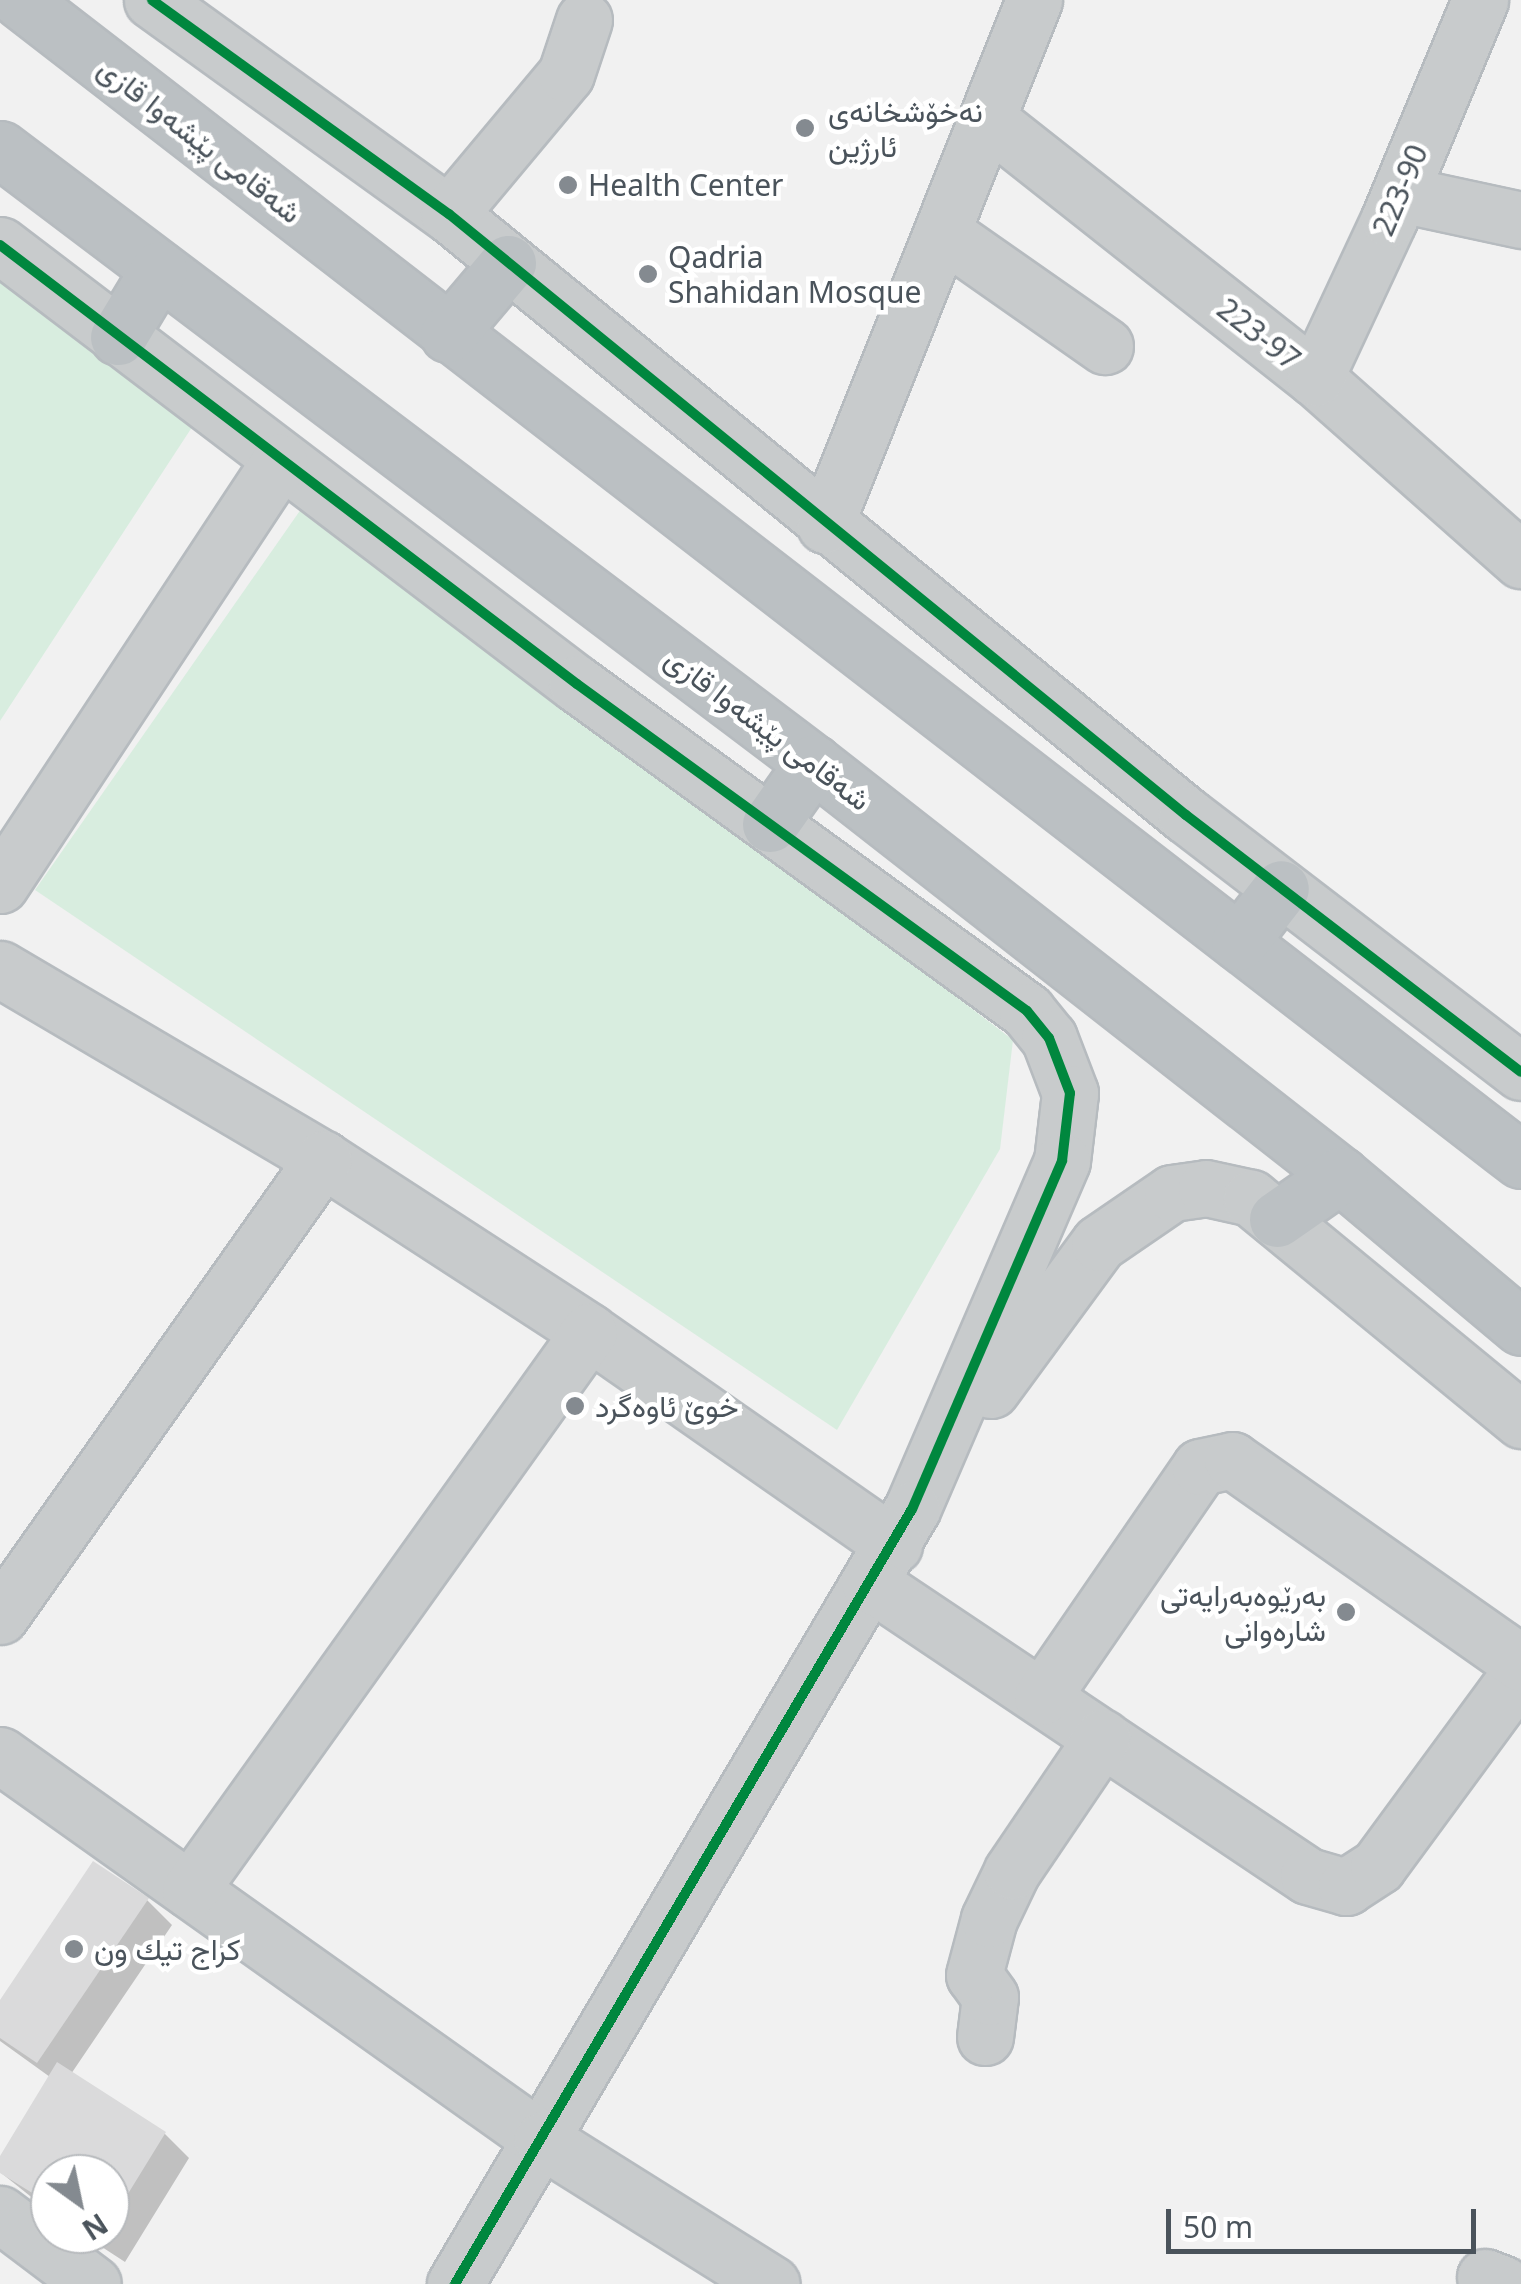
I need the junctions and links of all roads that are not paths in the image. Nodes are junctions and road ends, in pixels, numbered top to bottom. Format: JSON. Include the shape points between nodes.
{"nodes":[{"id":1,"x":20,"y":0,"type":"edge"},
{"id":2,"x":152,"y":0,"type":"edge"},
{"id":3,"x":1034,"y":0,"type":"edge"},
{"id":4,"x":1480,"y":0,"type":"edge"},
{"id":5,"x":584,"y":20,"type":"dead end"},
{"id":6,"x":987,"y":119,"type":"junction"},
{"id":7,"x":0,"y":149,"type":"edge"},
{"id":8,"x":1400,"y":194,"type":"junction"},
{"id":9,"x":449,"y":214,"type":"junction"},
{"id":10,"x":1521,"y":220,"type":"edge"},
{"id":11,"x":942,"y":232,"type":"junction"},
{"id":12,"x":0,"y":246,"type":"edge"},
{"id":13,"x":508,"y":263,"type":"junction"},
{"id":14,"x":159,"y":270,"type":"junction"},
{"id":15,"x":448,"y":334,"type":"junction"},
{"id":16,"x":118,"y":337,"type":"junction"},
{"id":17,"x":1106,"y":346,"type":"dead end"},
{"id":18,"x":1314,"y":378,"type":"junction"},
{"id":19,"x":279,"y":462,"type":"junction"},
{"id":20,"x":825,"y":524,"type":"junction"},
{"id":21,"x":1516,"y":553,"type":"edge"},
{"id":22,"x":813,"y":763,"type":"junction"},
{"id":23,"x":770,"y":824,"type":"junction"},
{"id":24,"x":0,"y":885,"type":"edge"},
{"id":25,"x":1281,"y":888,"type":"junction"},
{"id":26,"x":1239,"y":942,"type":"junction"},
{"id":27,"x":0,"y":969,"type":"edge"},
{"id":28,"x":1521,"y":1072,"type":"edge"},
{"id":29,"x":322,"y":1158,"type":"junction"},
{"id":30,"x":1521,"y":1160,"type":"edge"},
{"id":31,"x":1340,"y":1175,"type":"junction"},
{"id":32,"x":1277,"y":1219,"type":"junction"},
{"id":33,"x":1521,"y":1326,"type":"edge"},
{"id":34,"x":590,"y":1332,"type":"junction"},
{"id":35,"x":1521,"y":1420,"type":"edge"},
{"id":36,"x":892,"y":1545,"type":"junction"},
{"id":37,"x":0,"y":1616,"type":"edge"},
{"id":38,"x":1521,"y":1663,"type":"edge"},
{"id":39,"x":1521,"y":1672,"type":"edge"},
{"id":40,"x":1042,"y":1697,"type":"junction"},
{"id":41,"x":1102,"y":1738,"type":"junction"},
{"id":42,"x":0,"y":1755,"type":"edge"},
{"id":43,"x":190,"y":1890,"type":"junction"},
{"id":44,"x":985,"y":2037,"type":"dead end"},
{"id":45,"x":542,"y":2140,"type":"junction"},
{"id":46,"x":0,"y":2214,"type":"edge"},
{"id":47,"x":93,"y":2284,"type":"edge"},
{"id":48,"x":454,"y":2284,"type":"edge"},
{"id":49,"x":772,"y":2284,"type":"edge"}],
"edges":[{"from":1,"to":15,"type":"highway","name":"شەقامی پێشەوا قازی"},
{"from":2,"to":9,"type":"street"},
{"from":3,"to":6,"type":"street"},
{"from":4,"to":8,"type":"street","name":"223-90"},
{"from":5,"to":9,"type":"street","via":[[566,74]]},
{"from":6,"to":11,"type":"street"},
{"from":6,"to":18,"type":"street","name":"223-97"},
{"from":7,"to":14,"type":"highway","name":"شەقامی پێشەوا قازی"},
{"from":8,"to":10,"type":"street"},
{"from":8,"to":18,"type":"street","name":"223-90"},
{"from":9,"to":13,"type":"street"},
{"from":11,"to":17,"type":"street"},
{"from":11,"to":20,"type":"street"},
{"from":12,"to":16,"type":"street"},
{"from":13,"to":15,"type":"highway"},
{"from":13,"to":20,"type":"street"},
{"from":14,"to":16,"type":"highway"},
{"from":14,"to":22,"type":"highway","name":"شەقامی پێشەوا قازی"},
{"from":15,"to":26,"type":"highway","name":"شەقامی پێشەوا قازی"},
{"from":16,"to":19,"type":"street"},
{"from":18,"to":21,"type":"street","name":"223-97"},
{"from":19,"to":23,"type":"street"},
{"from":19,"to":24,"type":"street"},
{"from":20,"to":25,"type":"street"},
{"from":22,"to":23,"type":"highway"},
{"from":22,"to":31,"type":"highway","name":"شەقامی پێشەوا قازی"},
{"from":23,"to":36,"type":"street","via":[[1027,1010],[1049,1038],[1070,1093],[1062,1161]]},
{"from":25,"to":26,"type":"highway"},
{"from":25,"to":28,"type":"street"},
{"from":26,"to":30,"type":"highway","name":"شەقامی پێشەوا قازی"},
{"from":27,"to":29,"type":"street"},
{"from":29,"to":34,"type":"street"},
{"from":29,"to":37,"type":"street"},
{"from":31,"to":32,"type":"highway"},
{"from":31,"to":33,"type":"highway","name":"شەقامی پێشەوا قازی"},
{"from":32,"to":35,"type":"street"},
{"from":32,"to":36,"type":"street","via":[[1251,1198],[1206,1188],[1172,1193],[1115,1228],[1040,1315]]},
{"from":34,"to":36,"type":"street"},
{"from":34,"to":43,"type":"street"},
{"from":36,"to":40,"type":"street"},
{"from":36,"to":45,"type":"street"},
{"from":38,"to":40,"type":"street","via":[[1232,1460],[1200,1467]]},
{"from":39,"to":41,"type":"street","via":[[1378,1866],[1346,1887],[1308,1876]]},
{"from":40,"to":41,"type":"street"},
{"from":41,"to":44,"type":"street","via":[[988,1919],[974,1975],[990,1997]]},
{"from":42,"to":43,"type":"street"},
{"from":43,"to":45,"type":"street"},
{"from":45,"to":48,"type":"street"},
{"from":45,"to":49,"type":"street"},
{"from":46,"to":47,"type":"street"}]}
